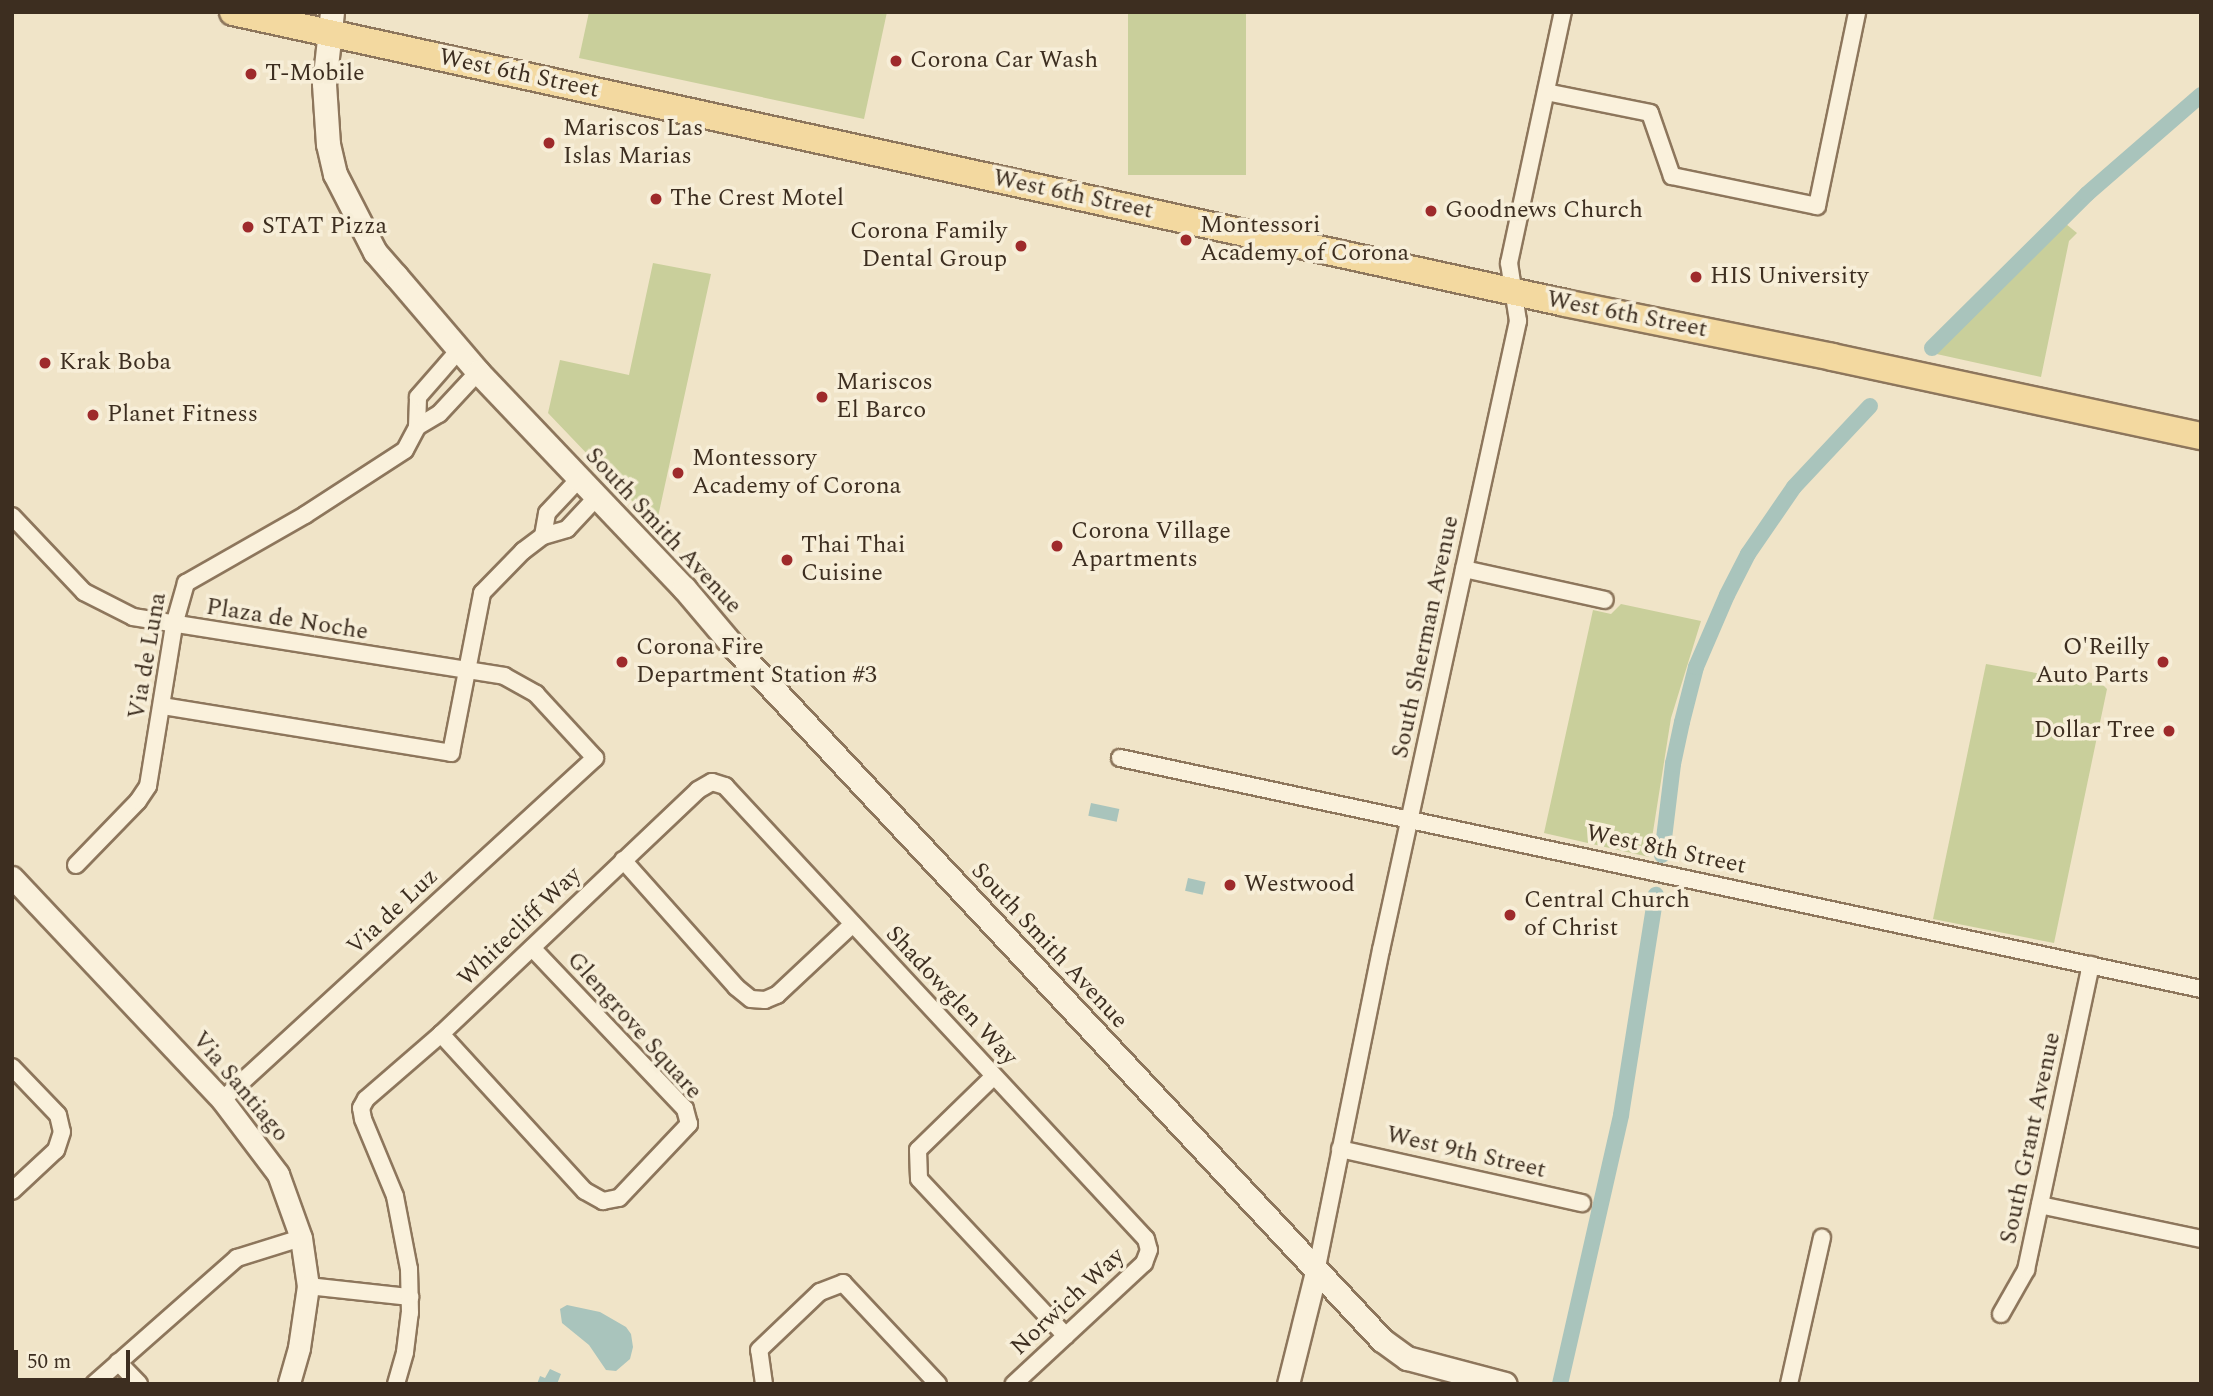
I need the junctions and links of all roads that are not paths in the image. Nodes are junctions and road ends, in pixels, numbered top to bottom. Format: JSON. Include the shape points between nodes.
{"nodes":[{"id":1,"x":233,"y":12,"type":"edge"},
{"id":2,"x":1563,"y":12,"type":"edge"},
{"id":3,"x":1857,"y":12,"type":"edge"},
{"id":4,"x":330,"y":23,"type":"edge"},
{"id":5,"x":1546,"y":92,"type":"junction"},
{"id":6,"x":1513,"y":291,"type":"junction"},
{"id":7,"x":459,"y":350,"type":"junction"},
{"id":8,"x":478,"y":372,"type":"junction"},
{"id":9,"x":417,"y":427,"type":"junction"},
{"id":10,"x":2201,"y":436,"type":"edge"},
{"id":11,"x":578,"y":480,"type":"junction"},
{"id":12,"x":596,"y":498,"type":"junction"},
{"id":13,"x":12,"y":516,"type":"edge"},
{"id":14,"x":543,"y":536,"type":"junction"},
{"id":15,"x":1464,"y":569,"type":"junction"},
{"id":16,"x":1605,"y":600,"type":"dead end"},
{"id":17,"x":174,"y":625,"type":"junction"},
{"id":18,"x":467,"y":671,"type":"junction"},
{"id":19,"x":162,"y":706,"type":"junction"},
{"id":20,"x":595,"y":758,"type":"joint"},
{"id":21,"x":1121,"y":758,"type":"dead end"},
{"id":22,"x":712,"y":782,"type":"joint"},
{"id":23,"x":1410,"y":818,"type":"junction"},
{"id":24,"x":623,"y":860,"type":"junction"},
{"id":25,"x":76,"y":865,"type":"dead end"},
{"id":26,"x":12,"y":877,"type":"edge"},
{"id":27,"x":853,"y":924,"type":"junction"},
{"id":28,"x":532,"y":948,"type":"junction"},
{"id":29,"x":2091,"y":965,"type":"junction"},
{"id":30,"x":2201,"y":989,"type":"edge"},
{"id":31,"x":441,"y":1034,"type":"junction"},
{"id":32,"x":12,"y":1067,"type":"edge"},
{"id":33,"x":994,"y":1076,"type":"junction"},
{"id":34,"x":222,"y":1100,"type":"junction"},
{"id":35,"x":1340,"y":1149,"type":"junction"},
{"id":36,"x":12,"y":1191,"type":"edge"},
{"id":37,"x":1582,"y":1203,"type":"dead end"},
{"id":38,"x":2040,"y":1205,"type":"junction"},
{"id":39,"x":301,"y":1238,"type":"junction"},
{"id":40,"x":1822,"y":1238,"type":"dead end"},
{"id":41,"x":2201,"y":1239,"type":"edge"},
{"id":42,"x":1149,"y":1250,"type":"joint"},
{"id":43,"x":1316,"y":1272,"type":"junction"},
{"id":44,"x":308,"y":1286,"type":"junction"},
{"id":45,"x":410,"y":1297,"type":"junction"},
{"id":46,"x":2001,"y":1314,"type":"dead end"},
{"id":47,"x":1066,"y":1336,"type":"junction"},
{"id":48,"x":118,"y":1362,"type":"junction"},
{"id":49,"x":94,"y":1384,"type":"edge"},
{"id":50,"x":139,"y":1384,"type":"edge"},
{"id":51,"x":289,"y":1384,"type":"edge"},
{"id":52,"x":396,"y":1384,"type":"edge"},
{"id":53,"x":764,"y":1384,"type":"edge"},
{"id":54,"x":938,"y":1384,"type":"edge"},
{"id":55,"x":1014,"y":1384,"type":"edge"},
{"id":56,"x":1289,"y":1384,"type":"edge"},
{"id":57,"x":1505,"y":1384,"type":"edge"},
{"id":58,"x":1789,"y":1384,"type":"edge"}],
"edges":[{"from":1,"to":4,"type":"main road","name":"West 6th Street"},
{"from":2,"to":5,"type":"street","name":"South Sherman Avenue"},
{"from":3,"to":5,"type":"street","via":[[1817,206],[1672,176],[1650,113]]},
{"from":4,"to":6,"type":"main road","name":"West 6th Street"},
{"from":4,"to":7,"type":"main road","name":"South Smith Avenue","via":[[325,112],[335,174],[375,252]]},
{"from":5,"to":6,"type":"street","name":"South Sherman Avenue","via":[[1509,263]]},
{"from":6,"to":10,"type":"main road","name":"West 6th Street"},
{"from":6,"to":15,"type":"street","name":"South Sherman Avenue","via":[[1518,321]]},
{"from":7,"to":8,"type":"main road","name":"South Smith Avenue"},
{"from":7,"to":9,"type":"street","name":"Via de Luna","via":[[418,397]]},
{"from":8,"to":9,"type":"street","name":"Via de Luna","via":[[439,414]]},
{"from":8,"to":11,"type":"main road","name":"South Smith Avenue"},
{"from":9,"to":17,"type":"street","name":"Via de Luna","via":[[405,450],[305,515],[186,583]]},
{"from":11,"to":12,"type":"main road","name":"South Smith Avenue"},
{"from":11,"to":14,"type":"street","via":[[547,513]]},
{"from":12,"to":14,"type":"street","via":[[567,529]]},
{"from":12,"to":43,"type":"main road","name":"South Smith Avenue"},
{"from":13,"to":17,"type":"street","name":"Plaza de Noche","via":[[84,592],[133,617]]},
{"from":14,"to":18,"type":"street","via":[[482,593]]},
{"from":15,"to":16,"type":"street"},
{"from":15,"to":23,"type":"street","name":"South Sherman Avenue"},
{"from":17,"to":18,"type":"street","name":"Plaza de Noche"},
{"from":17,"to":19,"type":"street","name":"Via de Luna"},
{"from":18,"to":19,"type":"street","via":[[451,753]]},
{"from":18,"to":20,"type":"street","name":"Plaza de Noche","via":[[504,676],[536,694]]},
{"from":19,"to":25,"type":"street","name":"Via de Luna","via":[[148,786]]},
{"from":20,"to":34,"type":"street","name":"Via de Luz"},
{"from":21,"to":23,"type":"street","name":"West 8th Street"},
{"from":22,"to":24,"type":"street","name":"Whitecliff Way"},
{"from":22,"to":27,"type":"street","name":"Shadowglen Way","via":[[725,786]]},
{"from":23,"to":29,"type":"street","name":"West 8th Street"},
{"from":23,"to":35,"type":"street","name":"South Sherman Avenue"},
{"from":24,"to":27,"type":"street","via":[[751,999],[777,995]]},
{"from":24,"to":28,"type":"street","name":"Whitecliff Way"},
{"from":26,"to":34,"type":"street","name":"Via Santiago"},
{"from":27,"to":33,"type":"street","name":"Shadowglen Way"},
{"from":28,"to":31,"type":"street","name":"Whitecliff Way"},
{"from":28,"to":31,"type":"street","name":"Glengrove Square","via":[[685,1109],[689,1124],[619,1198],[603,1201],[585,1191]]},
{"from":29,"to":30,"type":"street","name":"West 8th Street"},
{"from":29,"to":38,"type":"street","name":"South Grant Avenue"},
{"from":31,"to":45,"type":"street","name":"Whitecliff Way","via":[[366,1099],[362,1108],[395,1196],[404,1232]]},
{"from":32,"to":36,"type":"street","via":[[58,1115],[62,1132],[56,1150]]},
{"from":33,"to":42,"type":"street","name":"Shadowglen Way","via":[[1146,1239]]},
{"from":33,"to":47,"type":"street","via":[[918,1150],[919,1179]]},
{"from":34,"to":39,"type":"street","name":"Via Santiago","via":[[278,1174]]},
{"from":35,"to":37,"type":"street","name":"West 9th Street"},
{"from":35,"to":43,"type":"street","name":"South Sherman Avenue"},
{"from":38,"to":41,"type":"street"},
{"from":38,"to":46,"type":"street","name":"South Grant Avenue","via":[[2026,1270]]},
{"from":39,"to":44,"type":"street","name":"Via Santiago"},
{"from":39,"to":48,"type":"street","via":[[237,1258]]},
{"from":40,"to":58,"type":"street"},
{"from":42,"to":47,"type":"street","name":"Norwich Way","via":[[1144,1263]]},
{"from":43,"to":56,"type":"street"},
{"from":43,"to":57,"type":"main road","name":"South Smith Avenue","via":[[1382,1340],[1407,1358]]},
{"from":44,"to":45,"type":"street"},
{"from":44,"to":51,"type":"street","name":"Via Santiago"},
{"from":45,"to":52,"type":"street","via":[[405,1352]]},
{"from":47,"to":55,"type":"street","name":"Norwich Way"},
{"from":48,"to":49,"type":"street"},
{"from":48,"to":50,"type":"street"},
{"from":53,"to":54,"type":"street","via":[[759,1350],[820,1292],[843,1283]]}]}
